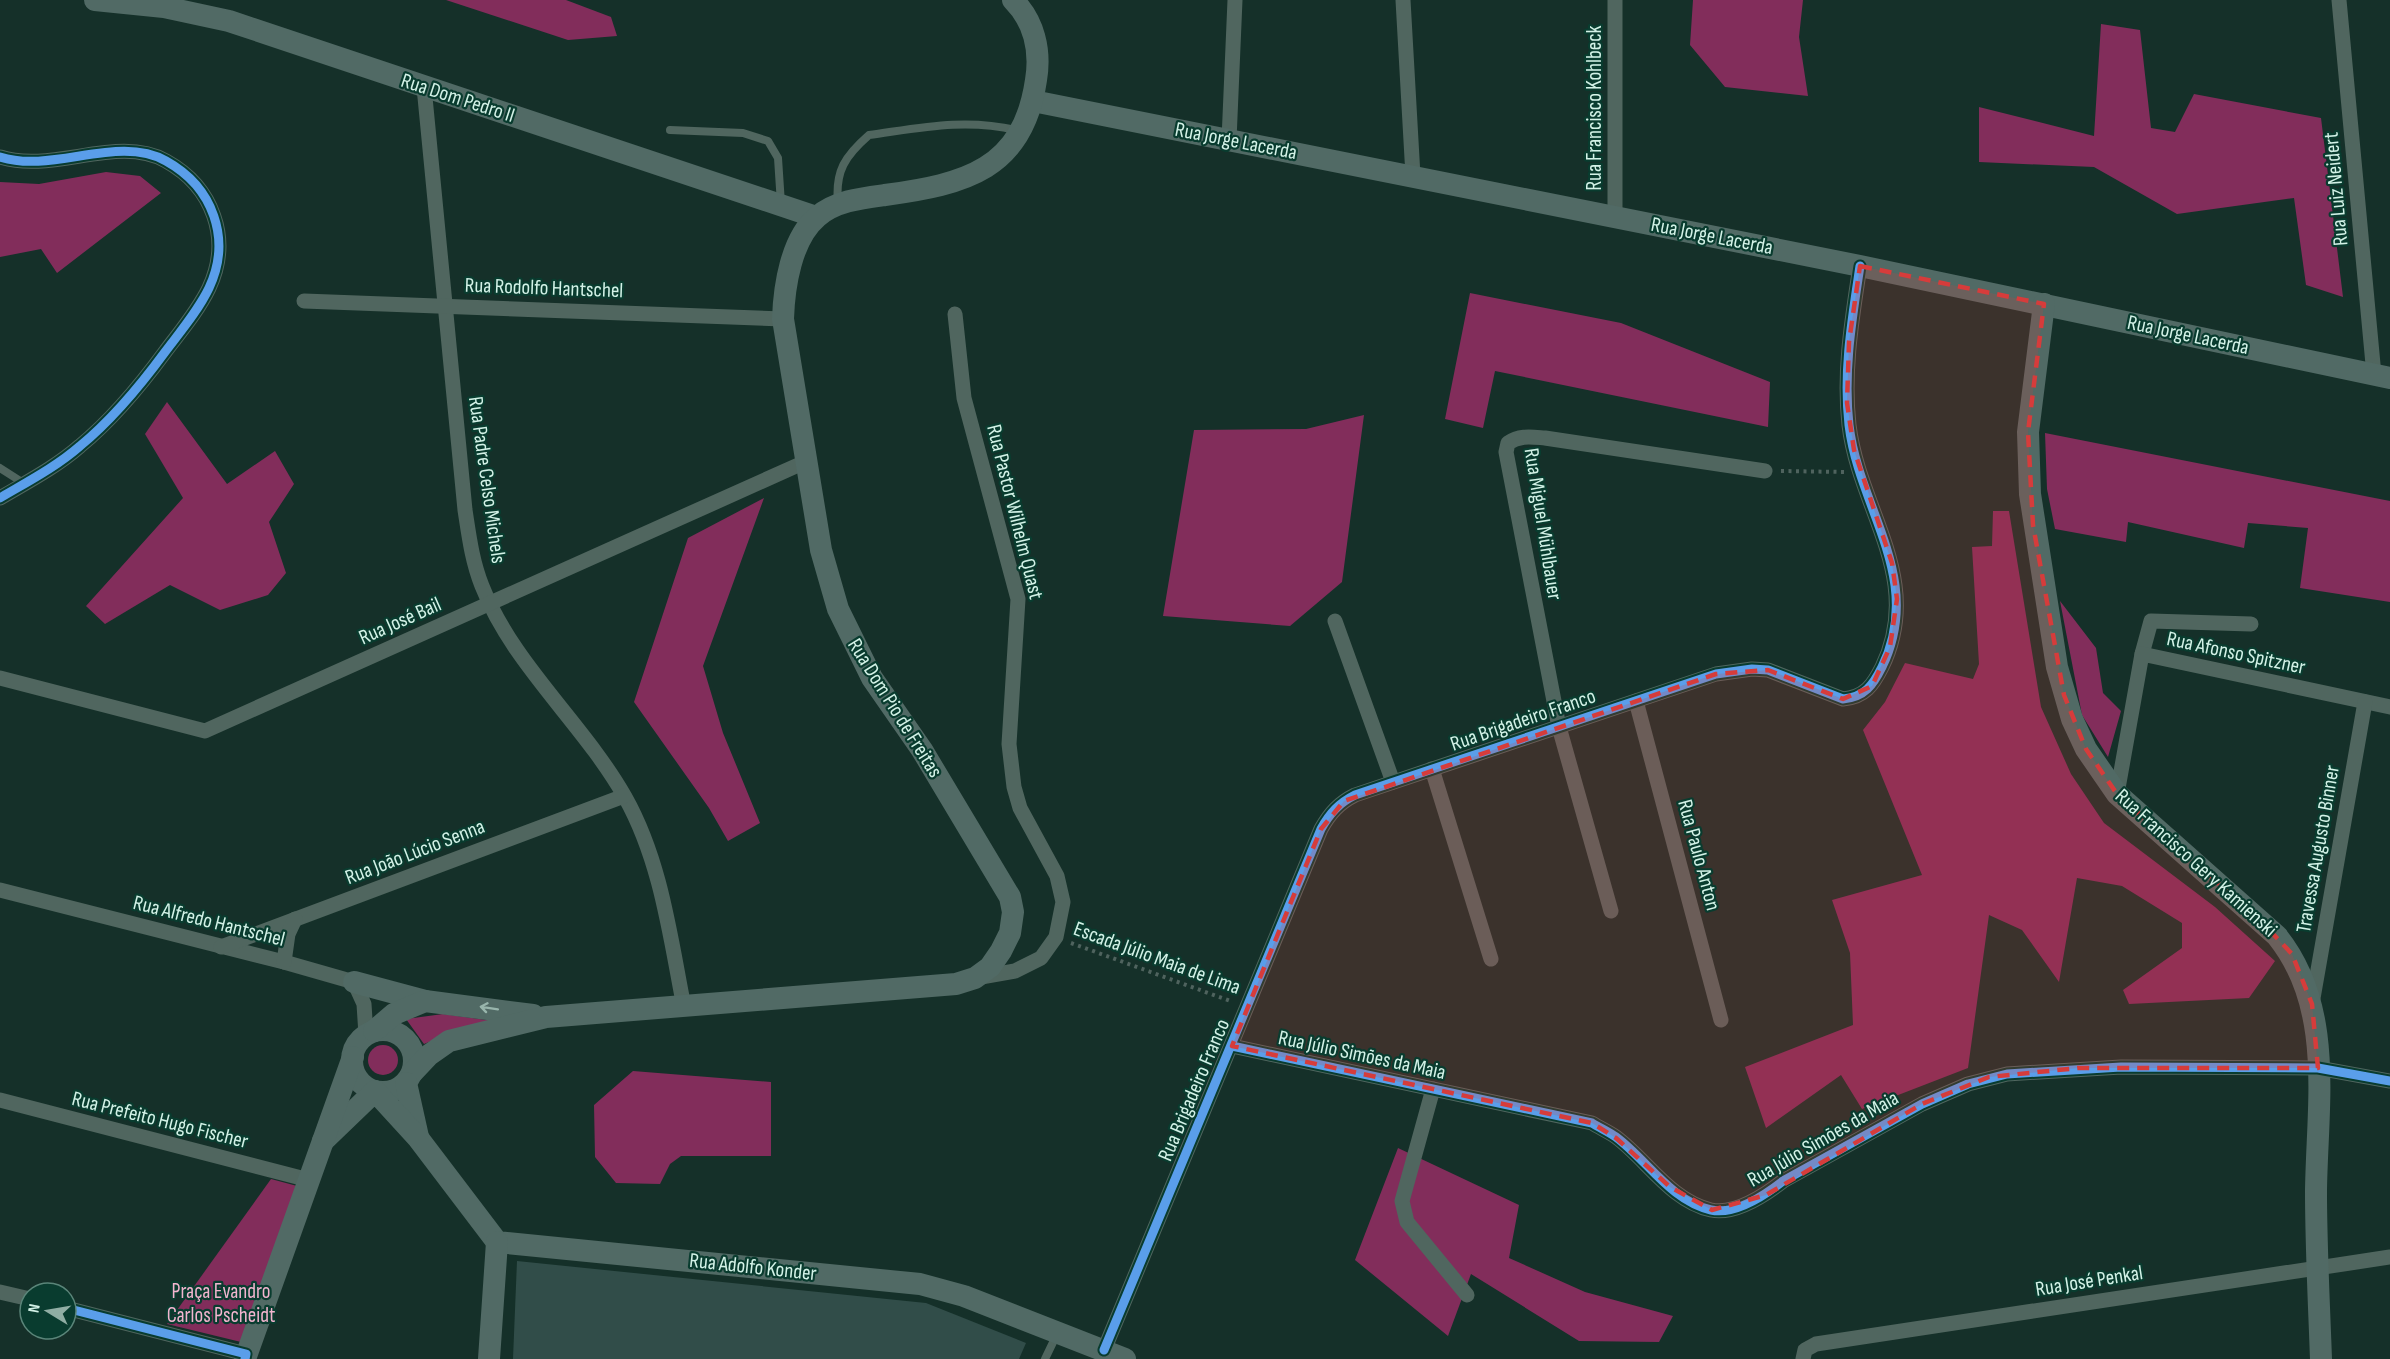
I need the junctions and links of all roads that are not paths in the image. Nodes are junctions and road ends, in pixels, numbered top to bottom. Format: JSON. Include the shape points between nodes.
{"nodes":[{"id":1,"x":94,"y":0,"type":"edge"},
{"id":2,"x":1013,"y":0,"type":"edge"},
{"id":3,"x":1235,"y":0,"type":"edge"},
{"id":4,"x":1403,"y":0,"type":"edge"},
{"id":5,"x":1615,"y":0,"type":"edge"},
{"id":6,"x":2339,"y":0,"type":"edge"},
{"id":7,"x":424,"y":87,"type":"junction"},
{"id":8,"x":1033,"y":101,"type":"junction"},
{"id":9,"x":670,"y":130,"type":"dead end"},
{"id":10,"x":1022,"y":131,"type":"junction"},
{"id":11,"x":1229,"y":140,"type":"junction"},
{"id":12,"x":0,"y":157,"type":"edge"},
{"id":13,"x":1413,"y":176,"type":"junction"},
{"id":14,"x":838,"y":204,"type":"junction"},
{"id":15,"x":782,"y":205,"type":"junction"},
{"id":16,"x":816,"y":217,"type":"junction"},
{"id":17,"x":1615,"y":217,"type":"junction"},
{"id":18,"x":1860,"y":266,"type":"junction"},
{"id":19,"x":304,"y":301,"type":"dead end"},
{"id":20,"x":2044,"y":303,"type":"junction"},
{"id":21,"x":445,"y":304,"type":"junction"},
{"id":22,"x":956,"y":314,"type":"dead end"},
{"id":23,"x":783,"y":319,"type":"junction"},
{"id":24,"x":2382,"y":377,"type":"edge"},
{"id":25,"x":805,"y":462,"type":"junction"},
{"id":26,"x":0,"y":468,"type":"edge"},
{"id":27,"x":1765,"y":471,"type":"road end"},
{"id":28,"x":25,"y":484,"type":"junction"},
{"id":29,"x":0,"y":498,"type":"edge"},
{"id":30,"x":490,"y":604,"type":"junction"},
{"id":31,"x":1335,"y":621,"type":"dead end"},
{"id":32,"x":2251,"y":624,"type":"dead end"},
{"id":33,"x":2142,"y":654,"type":"junction"},
{"id":34,"x":0,"y":678,"type":"edge"},
{"id":35,"x":1636,"y":701,"type":"junction"},
{"id":36,"x":2365,"y":702,"type":"junction"},
{"id":37,"x":2390,"y":707,"type":"edge"},
{"id":38,"x":1559,"y":727,"type":"junction"},
{"id":39,"x":1432,"y":769,"type":"junction"},
{"id":40,"x":1393,"y":782,"type":"junction"},
{"id":41,"x":2117,"y":795,"type":"junction"},
{"id":42,"x":624,"y":796,"type":"junction"},
{"id":43,"x":0,"y":890,"type":"edge"},
{"id":44,"x":1611,"y":910,"type":"dead end"},
{"id":45,"x":295,"y":919,"type":"junction"},
{"id":46,"x":221,"y":947,"type":"junction"},
{"id":47,"x":1491,"y":959,"type":"dead end"},
{"id":48,"x":284,"y":962,"type":"junction"},
{"id":49,"x":975,"y":978,"type":"junction"},
{"id":50,"x":354,"y":982,"type":"junction"},
{"id":51,"x":425,"y":1001,"type":"junction"},
{"id":52,"x":2312,"y":1004,"type":"junction"},
{"id":53,"x":684,"y":1007,"type":"junction"},
{"id":54,"x":546,"y":1017,"type":"junction"},
{"id":55,"x":1721,"y":1020,"type":"dead end"},
{"id":56,"x":370,"y":1033,"type":"junction"},
{"id":57,"x":1232,"y":1046,"type":"junction"},
{"id":58,"x":352,"y":1057,"type":"junction"},
{"id":59,"x":2319,"y":1068,"type":"junction"},
{"id":60,"x":409,"y":1078,"type":"junction"},
{"id":61,"x":2390,"y":1081,"type":"edge"},
{"id":62,"x":1433,"y":1089,"type":"junction"},
{"id":63,"x":375,"y":1091,"type":"junction"},
{"id":64,"x":0,"y":1100,"type":"edge"},
{"id":65,"x":418,"y":1138,"type":"junction"},
{"id":66,"x":323,"y":1141,"type":"junction"},
{"id":67,"x":309,"y":1180,"type":"junction"},
{"id":68,"x":497,"y":1242,"type":"junction"},
{"id":69,"x":2390,"y":1257,"type":"edge"},
{"id":70,"x":2318,"y":1266,"type":"junction"},
{"id":71,"x":0,"y":1292,"type":"edge"},
{"id":72,"x":1467,"y":1295,"type":"dead end"},
{"id":73,"x":18,"y":1296,"type":"edge"},
{"id":74,"x":78,"y":1311,"type":"edge"},
{"id":75,"x":1057,"y":1332,"type":"junction"},
{"id":76,"x":1114,"y":1355,"type":"edge"},
{"id":77,"x":246,"y":1356,"type":"edge"},
{"id":78,"x":489,"y":1359,"type":"edge"},
{"id":79,"x":1045,"y":1359,"type":"edge"},
{"id":80,"x":1803,"y":1359,"type":"edge"},
{"id":81,"x":2321,"y":1359,"type":"edge"}],
"edges":[{"from":1,"to":7,"type":"main road","name":"Rua Dom Pedro II","via":[[164,7],[230,21]]},
{"from":2,"to":8,"type":"main road","name":"Rua Dom Pio de Freitas","via":[[1033,28],[1037,59]]},
{"from":3,"to":11,"type":"street"},
{"from":4,"to":13,"type":"street"},
{"from":5,"to":17,"type":"street","name":"Rua Francisco Kohlbeck"},
{"from":6,"to":24,"type":"street","name":"Rua Luiz Neidert"},
{"from":7,"to":15,"type":"main road","name":"Rua Dom Pedro II"},
{"from":7,"to":21,"type":"street","name":"Rua Padre Celso Michels"},
{"from":8,"to":10,"type":"main road","name":"Rua Dom Pio de Freitas"},
{"from":8,"to":11,"type":"main road","name":"Rua Jorge Lacerda"},
{"from":9,"to":15,"type":"lane","via":[[743,133],[768,141],[778,158]]},
{"from":10,"to":14,"type":"main road","name":"Rua Dom Pio de Freitas","via":[[1004,154],[978,172],[951,183]]},
{"from":10,"to":14,"type":"lane","via":[[958,122],[869,135],[843,163],[836,182]]},
{"from":11,"to":13,"type":"main road","name":"Rua Jorge Lacerda"},
{"from":12,"to":28,"type":"street","via":[[45,163],[115,152],[163,159],[186,173],[200,188],[213,211],[220,246],[209,288],[143,381],[81,446]]},
{"from":13,"to":17,"type":"main road","name":"Rua Jorge Lacerda"},
{"from":14,"to":16,"type":"main road","name":"Rua Dom Pio de Freitas"},
{"from":15,"to":16,"type":"main road","name":"Rua Dom Pedro II"},
{"from":16,"to":23,"type":"main road","name":"Rua Dom Pio de Freitas","via":[[796,251],[784,297]]},
{"from":17,"to":18,"type":"main road","name":"Rua Jorge Lacerda"},
{"from":18,"to":20,"type":"main road","name":"Rua Jorge Lacerda"},
{"from":18,"to":35,"type":"street","name":"Rua Brigadeiro Franco","via":[[1846,382],[1850,429],[1860,472],[1892,563],[1897,599],[1890,647],[1872,686],[1854,698],[1843,699],[1768,670],[1752,669],[1716,674]]},
{"from":19,"to":21,"type":"street","name":"Rua Rodolfo Hantschel"},
{"from":20,"to":24,"type":"main road","name":"Rua Jorge Lacerda"},
{"from":20,"to":41,"type":"main road","name":"Rua Francisco Gery Kamienski","via":[[2028,432],[2033,525],[2064,694],[2086,749]]},
{"from":21,"to":23,"type":"street","name":"Rua Rodolfo Hantschel"},
{"from":21,"to":30,"type":"street","name":"Rua Padre Celso Michels","via":[[469,538]]},
{"from":22,"to":49,"type":"street","name":"Rua Pastor Wilhelm Quast","via":[[964,398],[1018,599],[1011,765],[1020,808],[1061,889],[1062,912],[1056,937],[1041,958],[1031,965]]},
{"from":23,"to":25,"type":"main road","name":"Rua Dom Pio de Freitas"},
{"from":25,"to":30,"type":"street","name":"Rua José Bail"},
{"from":25,"to":49,"type":"main road","name":"Rua Dom Pio de Freitas","via":[[829,579],[855,647],[1010,897],[1010,933],[990,967]]},
{"from":26,"to":28,"type":"lane"},
{"from":27,"to":38,"type":"street","name":"Rua Miguel Mühlbauer","via":[[1545,438],[1515,438],[1508,443],[1506,452]]},
{"from":28,"to":29,"type":"street"},
{"from":30,"to":34,"type":"street","name":"Rua José Bail","via":[[205,731]]},
{"from":30,"to":42,"type":"street","name":"Rua Padre Celso Michels"},
{"from":31,"to":40,"type":"street"},
{"from":32,"to":33,"type":"street","via":[[2151,621]]},
{"from":33,"to":36,"type":"street","name":"Rua Afonso Spitzner"},
{"from":33,"to":41,"type":"street","name":"Rua Afonso Spitzner"},
{"from":35,"to":38,"type":"street","name":"Rua Brigadeiro Franco"},
{"from":35,"to":55,"type":"street","name":"Rua Paulo Anton"},
{"from":36,"to":37,"type":"street","name":"Rua Afonso Spitzner"},
{"from":36,"to":52,"type":"street","name":"Travessa Augusto Binner"},
{"from":38,"to":39,"type":"street","name":"Rua Brigadeiro Franco"},
{"from":38,"to":44,"type":"street"},
{"from":39,"to":40,"type":"street","name":"Rua Brigadeiro Franco"},
{"from":39,"to":47,"type":"street"},
{"from":40,"to":57,"type":"street","name":"Rua Brigadeiro Franco","via":[[1349,798],[1327,818]]},
{"from":41,"to":52,"type":"main road","name":"Rua Francisco Gery Kamienski","via":[[2277,936],[2292,954]]},
{"from":42,"to":45,"type":"street","name":"Rua João Lúcio Senna"},
{"from":42,"to":53,"type":"street","name":"Rua Padre Celso Michels","via":[[644,837],[657,877]]},
{"from":43,"to":46,"type":"street","name":"Rua Alfredo Hantschel"},
{"from":45,"to":46,"type":"street","name":"Rua João Lúcio Senna"},
{"from":45,"to":48,"type":"street","via":[[286,942]]},
{"from":46,"to":48,"type":"street","name":"Rua Alfredo Hantschel"},
{"from":48,"to":50,"type":"street","name":"Rua Alfredo Hantschel"},
{"from":49,"to":53,"type":"main road","via":[[930,987]]},
{"from":50,"to":51,"type":"main road"},
{"from":50,"to":56,"type":"street"},
{"from":54,"to":51,"type":"main road","one_way":true},
{"from":51,"to":56,"type":"main road","via":[[394,1014]]},
{"from":52,"to":59,"type":"main road","name":"Rua Francisco Gery Kamienski"},
{"from":53,"to":54,"type":"main road"},
{"from":54,"to":60,"type":"main road","via":[[449,1041],[429,1055]]},
{"from":56,"to":58,"type":"main road","via":[[360,1041]]},
{"from":56,"to":60,"type":"main road","via":[[394,1031],[410,1043],[415,1063]]},
{"from":57,"to":62,"type":"street","name":"Rua Júlio Simões da Maia"},
{"from":57,"to":76,"type":"street","name":"Rua Brigadeiro Franco"},
{"from":58,"to":63,"type":"main road","via":[[361,1082]]},
{"from":58,"to":66,"type":"main road"},
{"from":59,"to":61,"type":"street","name":"Rua Júlio Simões da Maia"},
{"from":59,"to":62,"type":"street","name":"Rua Júlio Simões da Maia","via":[[2089,1068],[1989,1077],[1922,1104],[1766,1195],[1712,1210],[1670,1187],[1616,1138],[1592,1123]]},
{"from":59,"to":70,"type":"main road","name":"Rua Francisco Gery Kamienski"},
{"from":60,"to":63,"type":"main road","via":[[397,1089]]},
{"from":60,"to":65,"type":"main road"},
{"from":62,"to":72,"type":"street","via":[[1402,1201],[1407,1222]]},
{"from":63,"to":65,"type":"main road"},
{"from":63,"to":66,"type":"main road"},
{"from":64,"to":67,"type":"street","name":"Rua Prefeito Hugo Fischer"},
{"from":65,"to":68,"type":"main road"},
{"from":66,"to":67,"type":"main road"},
{"from":67,"to":77,"type":"main road"},
{"from":68,"to":75,"type":"main road","name":"Rua Adolfo Konder","via":[[920,1284],[964,1296]]},
{"from":68,"to":78,"type":"main road"},
{"from":69,"to":70,"type":"street","name":"Rua José Penkal"},
{"from":70,"to":80,"type":"street","name":"Rua José Penkal","via":[[1816,1344],[1805,1350]]},
{"from":70,"to":81,"type":"main road","name":"Rua Francisco Gery Kamienski"},
{"from":71,"to":73,"type":"street"},
{"from":74,"to":77,"type":"street"},
{"from":75,"to":76,"type":"main road","name":"Rua Adolfo Konder"},
{"from":75,"to":79,"type":"lane"}]}
